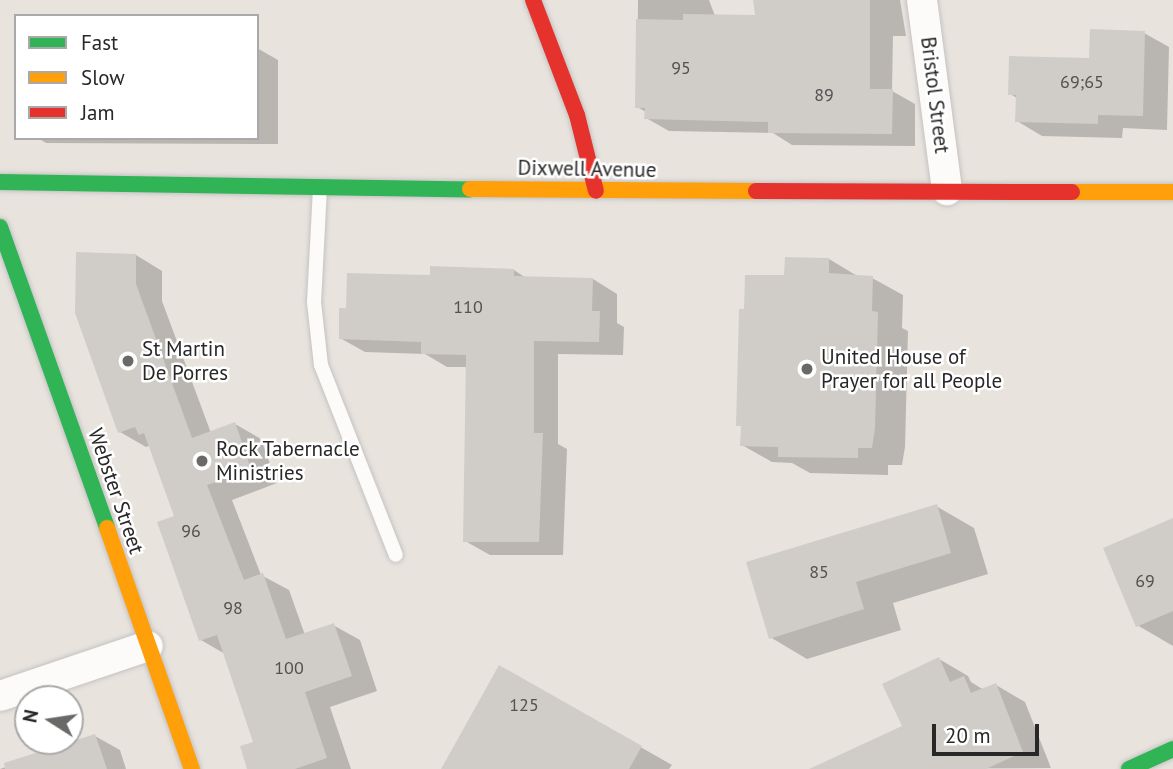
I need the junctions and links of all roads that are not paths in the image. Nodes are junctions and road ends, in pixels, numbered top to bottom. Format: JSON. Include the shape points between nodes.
{"nodes":[{"id":1,"x":533,"y":0,"type":"edge"},
{"id":2,"x":922,"y":0,"type":"edge"},
{"id":3,"x":0,"y":181,"type":"edge"},
{"id":4,"x":321,"y":186,"type":"junction"},
{"id":5,"x":947,"y":190,"type":"junction"},
{"id":6,"x":596,"y":191,"type":"junction"},
{"id":7,"x":1173,"y":192,"type":"edge"},
{"id":8,"x":0,"y":227,"type":"edge"},
{"id":9,"x":396,"y":555,"type":"dead end"},
{"id":10,"x":148,"y":646,"type":"junction"},
{"id":11,"x":0,"y":696,"type":"edge"},
{"id":12,"x":1173,"y":749,"type":"edge"},
{"id":13,"x":192,"y":769,"type":"edge"},
{"id":14,"x":1129,"y":769,"type":"edge"}],
"edges":[{"from":1,"to":6,"type":"main road","via":[[577,115]]},
{"from":2,"to":5,"type":"street","name":"Bristol Street"},
{"from":3,"to":4,"type":"main road","name":"Dixwell Avenue"},
{"from":4,"to":6,"type":"main road","name":"Dixwell Avenue"},
{"from":4,"to":9,"type":"lane","via":[[314,302],[321,365]]},
{"from":5,"to":6,"type":"main road","name":"Dixwell Avenue"},
{"from":5,"to":7,"type":"main road","name":"Dixwell Avenue"},
{"from":8,"to":10,"type":"main road","name":"Webster Street"},
{"from":10,"to":11,"type":"street"},
{"from":10,"to":13,"type":"main road","name":"Webster Street"},
{"from":12,"to":14,"type":"main road"}]}
